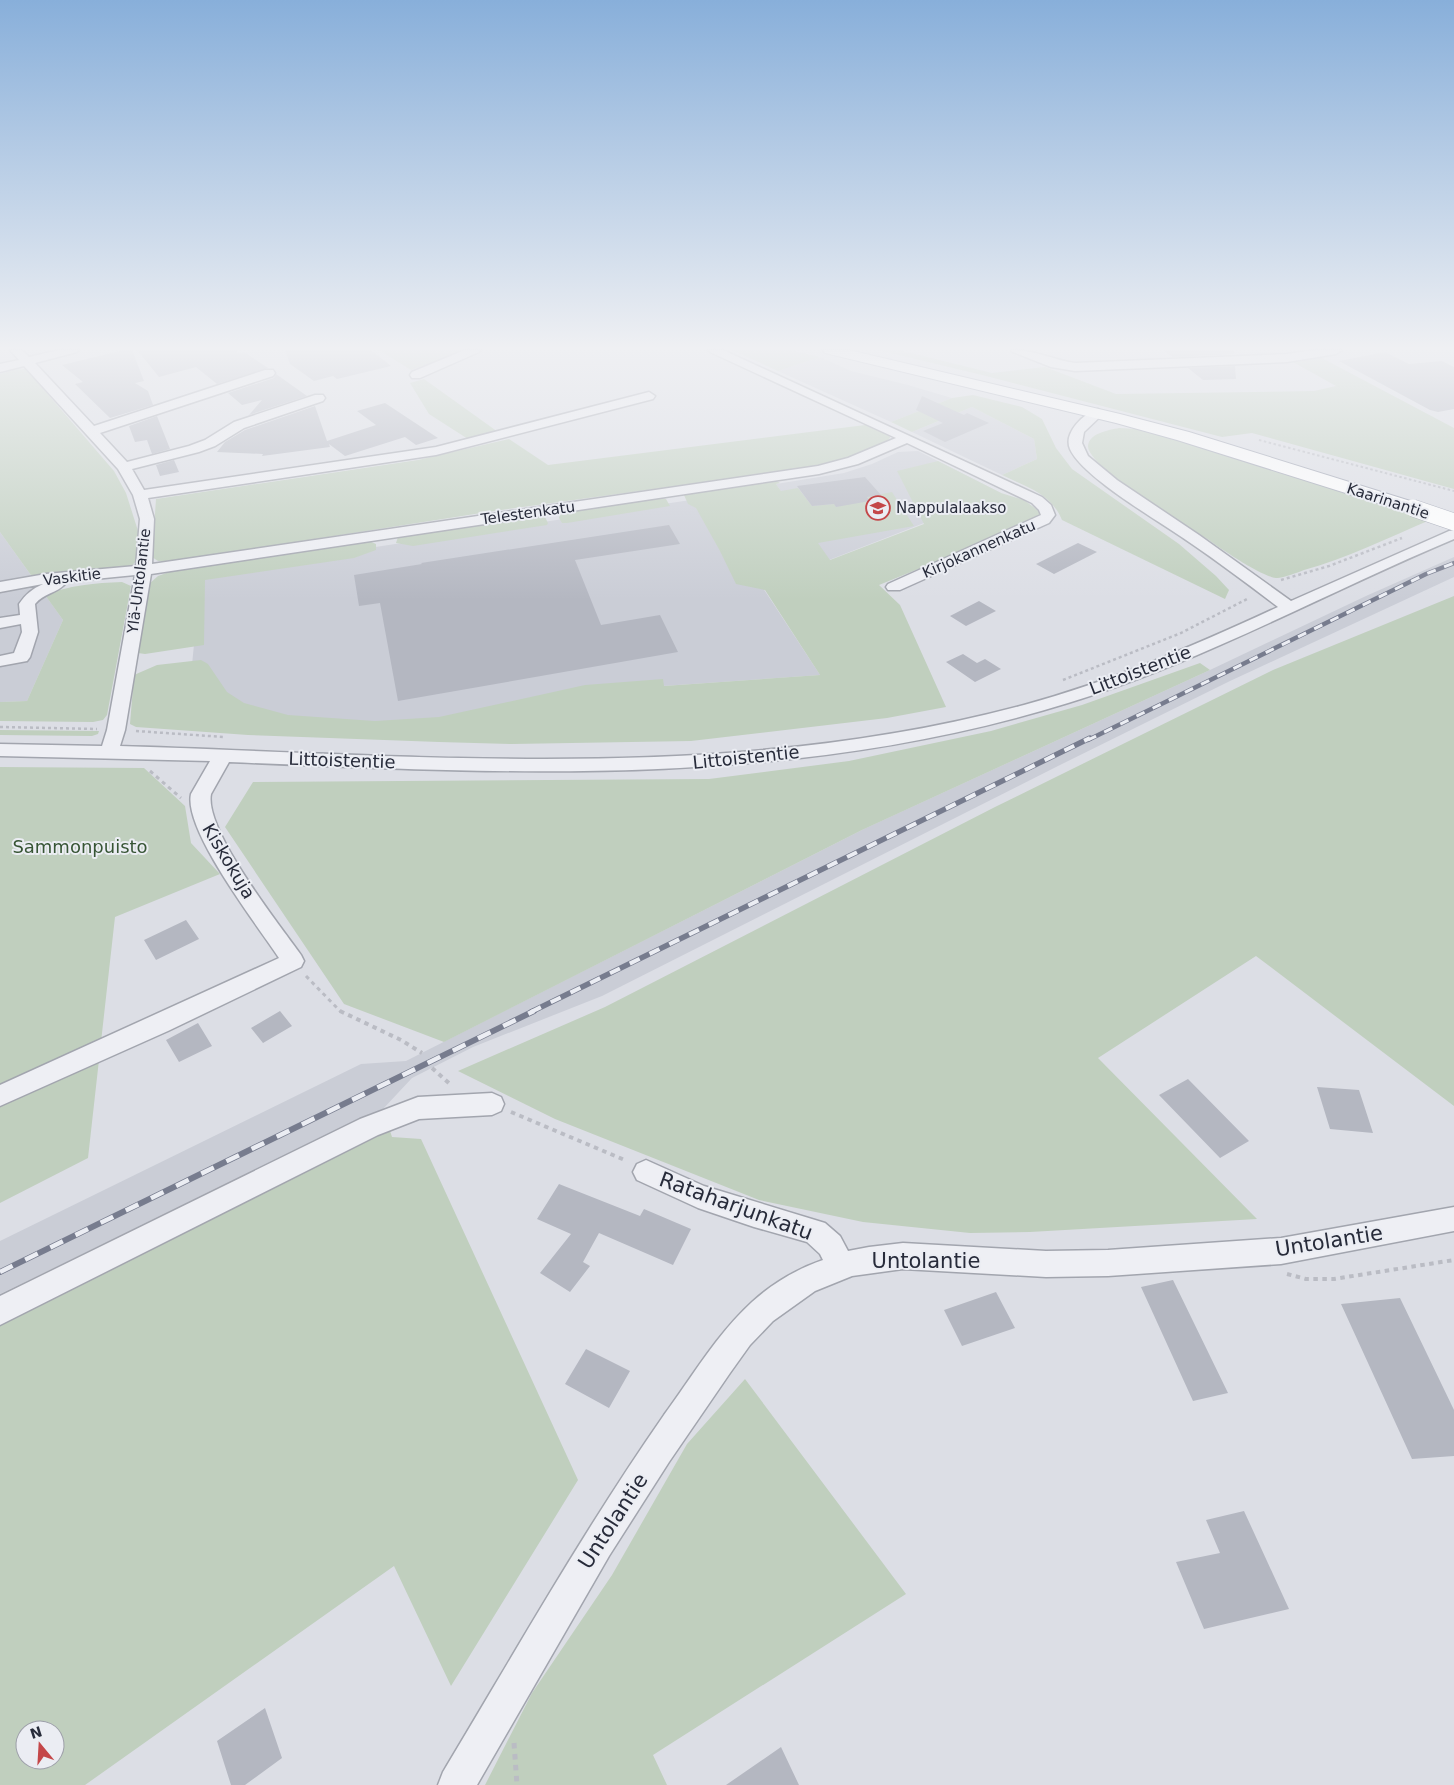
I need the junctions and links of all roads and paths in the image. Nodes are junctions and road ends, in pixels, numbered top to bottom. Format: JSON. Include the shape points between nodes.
{"nodes":[{"id":1,"x":95,"y":433,"type":"edge"},
{"id":2,"x":225,"y":433,"type":"edge"},
{"id":3,"x":503,"y":433,"type":"edge"},
{"id":4,"x":897,"y":433,"type":"edge"},
{"id":5,"x":1077,"y":433,"type":"edge"},
{"id":6,"x":1173,"y":433,"type":"edge"},
{"id":7,"x":907,"y":438,"type":"junction"},
{"id":8,"x":1252,"y":439,"type":"dead end"},
{"id":9,"x":124,"y":467,"type":"junction"},
{"id":10,"x":1454,"y":491,"type":"edge"},
{"id":11,"x":140,"y":495,"type":"junction"},
{"id":12,"x":1454,"y":522,"type":"edge"},
{"id":13,"x":1454,"y":534,"type":"edge"},
{"id":14,"x":1409,"y":535,"type":"dead end"},
{"id":15,"x":144,"y":570,"type":"junction"},
{"id":16,"x":76,"y":576,"type":"junction"},
{"id":17,"x":0,"y":587,"type":"edge"},
{"id":18,"x":894,"y":587,"type":"dead end"},
{"id":19,"x":1264,"y":589,"type":"junction"},
{"id":20,"x":1290,"y":608,"type":"junction"},
{"id":21,"x":28,"y":618,"type":"junction"},
{"id":22,"x":0,"y":622,"type":"edge"},
{"id":23,"x":0,"y":660,"type":"edge"},
{"id":24,"x":1062,"y":680,"type":"dead end"},
{"id":25,"x":0,"y":727,"type":"edge"},
{"id":26,"x":116,"y":730,"type":"junction"},
{"id":27,"x":226,"y":747,"type":"junction"},
{"id":28,"x":0,"y":750,"type":"edge"},
{"id":29,"x":108,"y":752,"type":"junction"},
{"id":30,"x":130,"y":753,"type":"junction"},
{"id":31,"x":202,"y":817,"type":"junction"},
{"id":32,"x":293,"y":961,"type":"junction"},
{"id":33,"x":422,"y":1053,"type":"dead end"},
{"id":34,"x":432,"y":1068,"type":"dead end"},
{"id":35,"x":454,"y":1086,"type":"dead end"},
{"id":36,"x":0,"y":1096,"type":"edge"},
{"id":37,"x":492,"y":1104,"type":"joint"},
{"id":38,"x":646,"y":1172,"type":"joint"},
{"id":39,"x":1450,"y":1226,"type":"edge"},
{"id":40,"x":1454,"y":1260,"type":"edge"},
{"id":41,"x":841,"y":1266,"type":"junction"},
{"id":42,"x":1279,"y":1270,"type":"dead end"},
{"id":43,"x":0,"y":1311,"type":"edge"},
{"id":44,"x":514,"y":1739,"type":"dead end"},
{"id":45,"x":456,"y":1785,"type":"edge"},
{"id":46,"x":517,"y":1785,"type":"edge"}],
"edges":[{"from":1,"to":9,"type":"street","name":"Ylä-Untolantie"},
{"from":2,"to":9,"type":"street","via":[[194,449]]},
{"from":3,"to":11,"type":"street","via":[[430,452]]},
{"from":4,"to":7,"type":"street","name":"Kirjokannenkatu"},
{"from":5,"to":19,"type":"street","via":[[1076,448],[1082,457]]},
{"from":6,"to":12,"type":"main road","name":"Kaarinantie","bridge":true},
{"from":7,"to":15,"type":"street","name":"Telestenkatu","via":[[853,461],[819,470]]},
{"from":7,"to":18,"type":"street","name":"Kirjokannenkatu","via":[[1037,500],[1046,508],[1048,515],[1044,520]]},
{"from":8,"to":10,"type":"path"},
{"from":9,"to":11,"type":"street","name":"Ylä-Untolantie"},
{"from":11,"to":15,"type":"street","name":"Ylä-Untolantie","via":[[147,519]]},
{"from":13,"to":20,"type":"street","name":"Littoistentie"},
{"from":14,"to":19,"type":"path","via":[[1329,566],[1283,579]]},
{"from":15,"to":16,"type":"street","name":"Vaskitie"},
{"from":15,"to":26,"type":"street","name":"Ylä-Untolantie"},
{"from":16,"to":17,"type":"street","name":"Vaskitie"},
{"from":16,"to":21,"type":"street","via":[[36,593],[27,604]]},
{"from":19,"to":20,"type":"street"},
{"from":19,"to":24,"type":"path","via":[[1218,616],[1154,646]]},
{"from":20,"to":27,"type":"street","name":"Littoistentie","via":[[1204,646],[1066,698],[966,724],[844,746],[730,760],[614,766],[545,766]]},
{"from":21,"to":22,"type":"street"},
{"from":21,"to":23,"type":"street","via":[[30,632],[21,657]]},
{"from":25,"to":26,"type":"path"},
{"from":26,"to":27,"type":"path"},
{"from":26,"to":29,"type":"street","name":"Ylä-Untolantie"},
{"from":27,"to":30,"type":"street","name":"Littoistentie"},
{"from":27,"to":31,"type":"street","name":"Kiskokuja","via":[[200,800]]},
{"from":28,"to":29,"type":"street","name":"Littoistentie"},
{"from":29,"to":30,"type":"street","name":"Littoistentie"},
{"from":30,"to":31,"type":"path"},
{"from":31,"to":32,"type":"street","name":"Kiskokuja","via":[[220,852]]},
{"from":32,"to":33,"type":"path","via":[[342,1013]]},
{"from":32,"to":36,"type":"street"},
{"from":34,"to":35,"type":"path"},
{"from":37,"to":38,"type":"path"},
{"from":37,"to":43,"type":"street","via":[[418,1108],[369,1127]]},
{"from":38,"to":41,"type":"street","name":"Rataharjunkatu","via":[[698,1196],[815,1232],[830,1245]]},
{"from":39,"to":41,"type":"street","name":"Untolantie","via":[[1268,1252],[1108,1263],[1046,1264],[903,1256],[861,1260]]},
{"from":40,"to":42,"type":"path","via":[[1334,1279],[1306,1279]]},
{"from":41,"to":45,"type":"street","name":"Untolantie","via":[[789,1290],[756,1316],[740,1336],[670,1433],[589,1558]]},
{"from":44,"to":46,"type":"path"}]}
